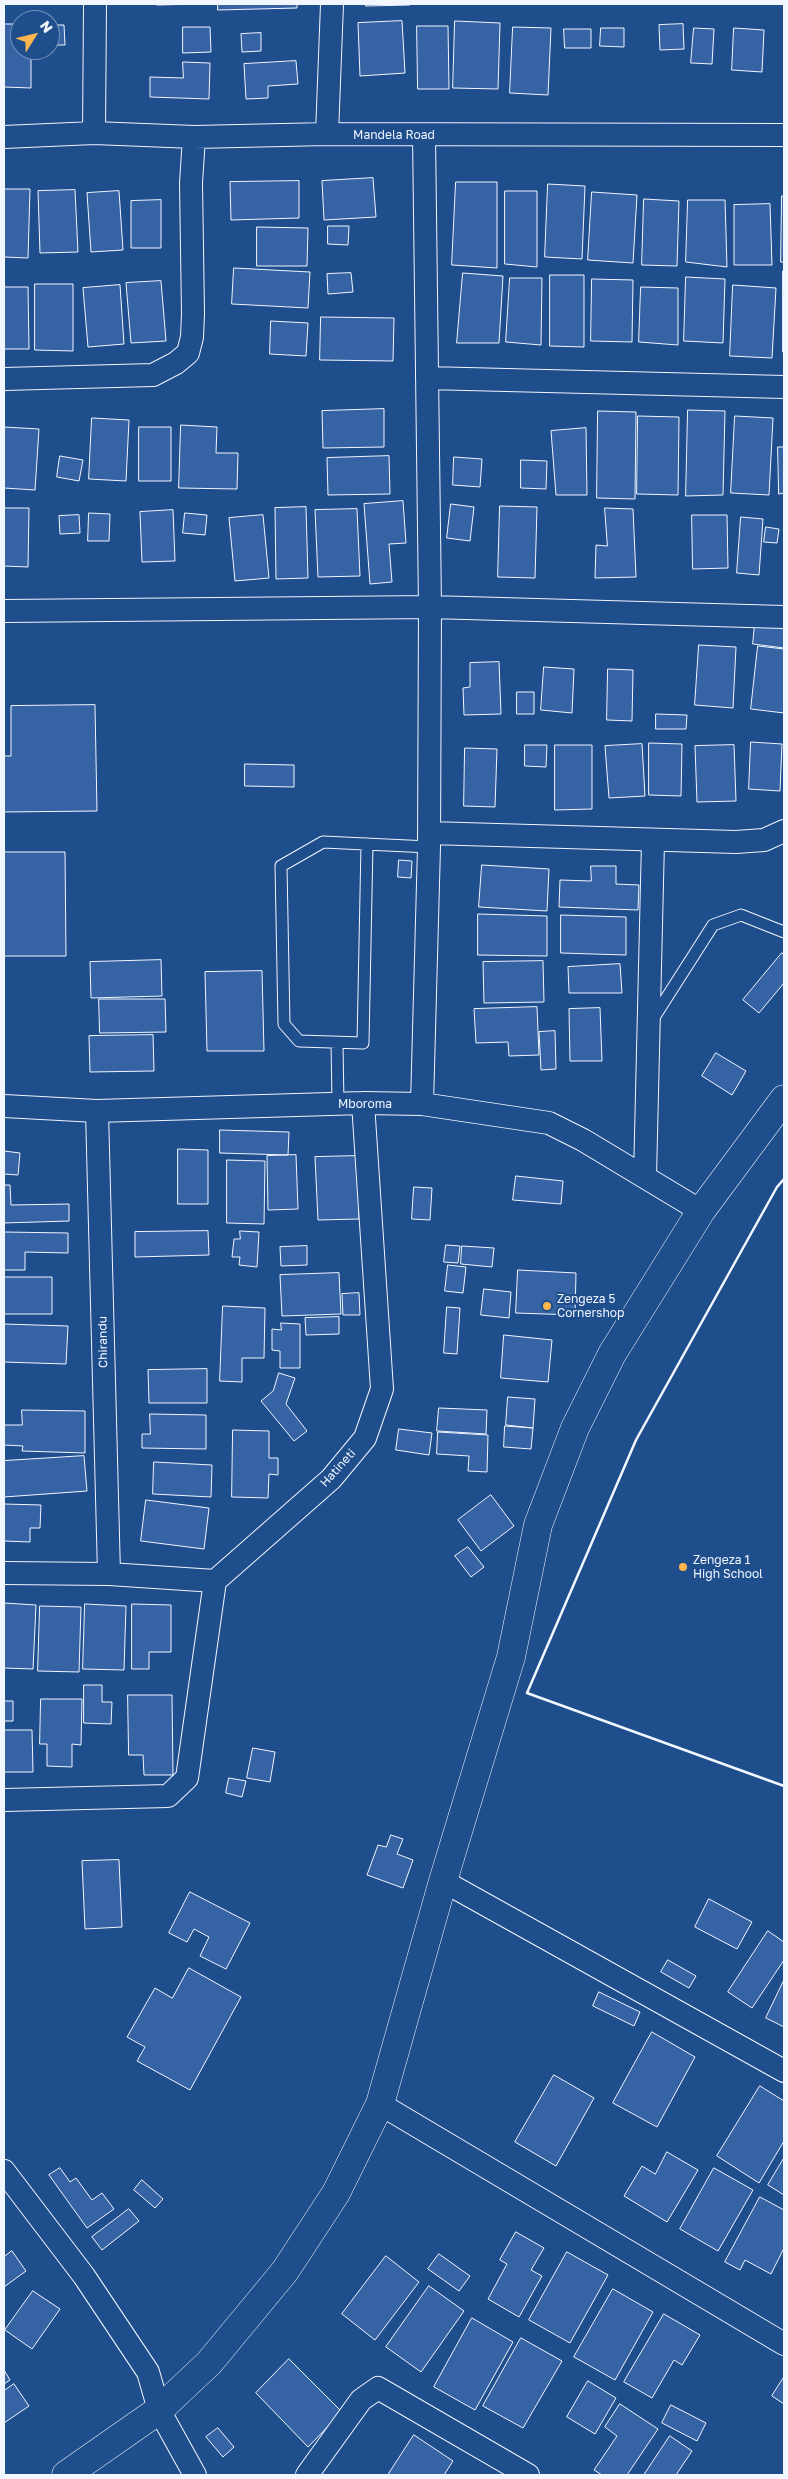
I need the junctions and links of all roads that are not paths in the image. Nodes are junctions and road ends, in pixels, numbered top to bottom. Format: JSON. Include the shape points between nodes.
{"nodes":[{"id":1,"x":95,"y":4,"type":"edge"},
{"id":2,"x":332,"y":4,"type":"edge"},
{"id":3,"x":94,"y":133,"type":"junction"},
{"id":4,"x":327,"y":134,"type":"junction"},
{"id":5,"x":424,"y":135,"type":"junction"},
{"id":6,"x":784,"y":135,"type":"edge"},
{"id":7,"x":4,"y":137,"type":"edge"},
{"id":8,"x":194,"y":137,"type":"junction"},
{"id":9,"x":427,"y":378,"type":"junction"},
{"id":10,"x":4,"y":379,"type":"edge"},
{"id":11,"x":784,"y":387,"type":"edge"},
{"id":12,"x":430,"y":607,"type":"junction"},
{"id":13,"x":4,"y":611,"type":"edge"},
{"id":14,"x":784,"y":617,"type":"edge"},
{"id":15,"x":784,"y":831,"type":"edge"},
{"id":16,"x":429,"y":840,"type":"junction"},
{"id":17,"x":653,"y":841,"type":"junction"},
{"id":18,"x":368,"y":844,"type":"junction"},
{"id":19,"x":784,"y":932,"type":"edge"},
{"id":20,"x":648,"y":1027,"type":"junction"},
{"id":21,"x":337,"y":1043,"type":"junction"},
{"id":22,"x":784,"y":1099,"type":"edge"},
{"id":23,"x":363,"y":1103,"type":"junction"},
{"id":24,"x":338,"y":1104,"type":"junction"},
{"id":25,"x":422,"y":1104,"type":"junction"},
{"id":26,"x":4,"y":1106,"type":"edge"},
{"id":27,"x":98,"y":1111,"type":"junction"},
{"id":28,"x":645,"y":1177,"type":"junction"},
{"id":29,"x":701,"y":1210,"type":"junction"},
{"id":30,"x":4,"y":1573,"type":"edge"},
{"id":31,"x":109,"y":1574,"type":"junction"},
{"id":32,"x":215,"y":1581,"type":"junction"},
{"id":33,"x":4,"y":1800,"type":"edge"},
{"id":34,"x":443,"y":1881,"type":"junction"},
{"id":35,"x":784,"y":2072,"type":"edge"},
{"id":36,"x":380,"y":2104,"type":"junction"},
{"id":37,"x":4,"y":2171,"type":"edge"},
{"id":38,"x":784,"y":2344,"type":"edge"},
{"id":39,"x":159,"y":2410,"type":"junction"},
{"id":40,"x":66,"y":2475,"type":"edge"},
{"id":41,"x":195,"y":2475,"type":"edge"},
{"id":42,"x":306,"y":2475,"type":"edge"},
{"id":43,"x":528,"y":2475,"type":"edge"}],
"edges":[{"from":1,"to":3,"type":"street"},
{"from":2,"to":4,"type":"street"},
{"from":3,"to":7,"type":"street","name":"Mandela Road"},
{"from":3,"to":8,"type":"street","name":"Mandela Road"},
{"from":4,"to":5,"type":"street","name":"Mandela Road"},
{"from":4,"to":8,"type":"street","name":"Mandela Road"},
{"from":5,"to":6,"type":"street","name":"Mandela Road"},
{"from":5,"to":9,"type":"street"},
{"from":8,"to":10,"type":"street","via":[[191,183],[193,314],[188,353],[153,375]]},
{"from":9,"to":11,"type":"street"},
{"from":9,"to":12,"type":"street"},
{"from":12,"to":13,"type":"street"},
{"from":12,"to":14,"type":"street"},
{"from":12,"to":16,"type":"street"},
{"from":15,"to":17,"type":"street","via":[[764,840]]},
{"from":16,"to":17,"type":"street"},
{"from":16,"to":18,"type":"lane"},
{"from":16,"to":25,"type":"street"},
{"from":17,"to":20,"type":"street"},
{"from":18,"to":21,"type":"lane","via":[[363,1043]]},
{"from":18,"to":21,"type":"lane","via":[[323,842],[281,866],[284,1024],[299,1041]]},
{"from":19,"to":20,"type":"lane","via":[[741,915],[713,925]]},
{"from":20,"to":28,"type":"street"},
{"from":21,"to":24,"type":"lane"},
{"from":22,"to":29,"type":"street"},
{"from":23,"to":24,"type":"street","name":"Mboroma"},
{"from":23,"to":25,"type":"street","name":"Mboroma"},
{"from":23,"to":32,"type":"street","name":"Hatineti","via":[[382,1389],[365,1438],[331,1479]]},
{"from":24,"to":27,"type":"street","name":"Mboroma"},
{"from":25,"to":28,"type":"street","name":"Mboroma","via":[[549,1123]]},
{"from":26,"to":27,"type":"street","name":"Mboroma"},
{"from":27,"to":31,"type":"street","name":"Chirandu"},
{"from":28,"to":29,"type":"street","name":"Mboroma"},
{"from":29,"to":34,"type":"street","via":[[612,1354],[575,1428],[541,1516],[511,1657]]},
{"from":30,"to":31,"type":"street"},
{"from":31,"to":32,"type":"street"},
{"from":32,"to":33,"type":"street","via":[[187,1778],[168,1796]]},
{"from":34,"to":35,"type":"street"},
{"from":34,"to":36,"type":"street"},
{"from":36,"to":38,"type":"street"},
{"from":36,"to":39,"type":"street","via":[[336,2193],[285,2271],[209,2363]]},
{"from":37,"to":39,"type":"street","via":[[84,2276],[148,2372]]},
{"from":39,"to":40,"type":"street"},
{"from":39,"to":41,"type":"street"},
{"from":42,"to":43,"type":"street","via":[[361,2400],[378,2388]]}]}
